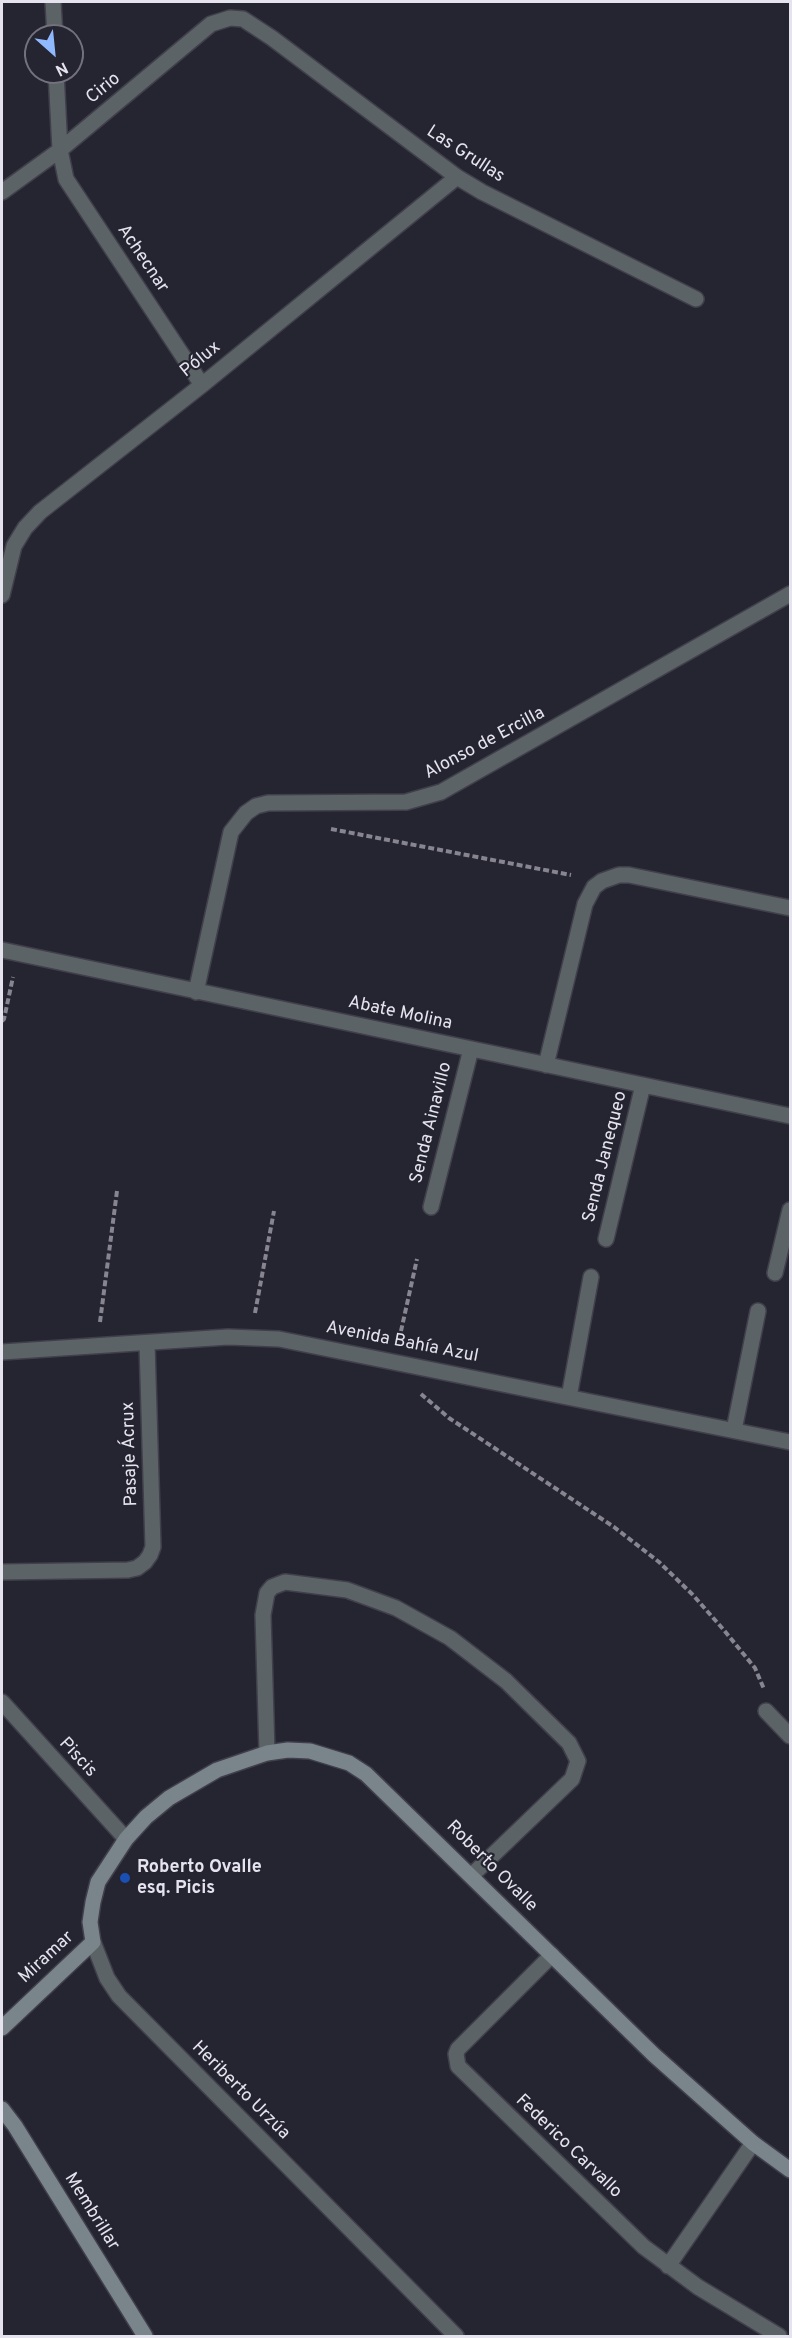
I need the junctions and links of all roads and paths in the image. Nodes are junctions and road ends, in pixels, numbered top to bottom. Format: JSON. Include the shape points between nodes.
{"nodes":[{"id":1,"x":53,"y":2,"type":"edge"},
{"id":2,"x":230,"y":18,"type":"joint"},
{"id":3,"x":54,"y":24,"type":"edge"},
{"id":4,"x":57,"y":84,"type":"edge"},
{"id":5,"x":60,"y":150,"type":"junction"},
{"id":6,"x":457,"y":177,"type":"junction"},
{"id":7,"x":2,"y":192,"type":"edge"},
{"id":8,"x":696,"y":299,"type":"dead end"},
{"id":9,"x":202,"y":385,"type":"junction"},
{"id":10,"x":790,"y":594,"type":"edge"},
{"id":11,"x":2,"y":595,"type":"edge"},
{"id":12,"x":326,"y":828,"type":"dead end"},
{"id":13,"x":602,"y":881,"type":"junction"},
{"id":14,"x":790,"y":908,"type":"edge"},
{"id":15,"x":2,"y":950,"type":"edge"},
{"id":16,"x":18,"y":953,"type":"junction"},
{"id":17,"x":196,"y":992,"type":"junction"},
{"id":18,"x":2,"y":1021,"type":"edge"},
{"id":19,"x":471,"y":1049,"type":"junction"},
{"id":20,"x":546,"y":1065,"type":"junction"},
{"id":21,"x":644,"y":1085,"type":"junction"},
{"id":22,"x":790,"y":1116,"type":"edge"},
{"id":23,"x":117,"y":1191,"type":"dead end"},
{"id":24,"x":431,"y":1207,"type":"dead end"},
{"id":25,"x":790,"y":1210,"type":"edge"},
{"id":26,"x":274,"y":1211,"type":"dead end"},
{"id":27,"x":606,"y":1239,"type":"dead end"},
{"id":28,"x":417,"y":1259,"type":"dead end"},
{"id":29,"x":775,"y":1273,"type":"dead end"},
{"id":30,"x":591,"y":1277,"type":"dead end"},
{"id":31,"x":758,"y":1311,"type":"dead end"},
{"id":32,"x":250,"y":1337,"type":"junction"},
{"id":33,"x":147,"y":1343,"type":"junction"},
{"id":34,"x":97,"y":1347,"type":"junction"},
{"id":35,"x":2,"y":1352,"type":"edge"},
{"id":36,"x":394,"y":1361,"type":"junction"},
{"id":37,"x":569,"y":1396,"type":"junction"},
{"id":38,"x":734,"y":1430,"type":"junction"},
{"id":39,"x":790,"y":1442,"type":"edge"},
{"id":40,"x":2,"y":1572,"type":"edge"},
{"id":41,"x":2,"y":1702,"type":"edge"},
{"id":42,"x":766,"y":1711,"type":"joint"},
{"id":43,"x":790,"y":1736,"type":"edge"},
{"id":44,"x":267,"y":1753,"type":"junction"},
{"id":45,"x":126,"y":1839,"type":"junction"},
{"id":46,"x":472,"y":1875,"type":"junction"},
{"id":47,"x":93,"y":1942,"type":"junction"},
{"id":48,"x":552,"y":1954,"type":"junction"},
{"id":49,"x":2,"y":2028,"type":"edge"},
{"id":50,"x":2,"y":2109,"type":"edge"},
{"id":51,"x":753,"y":2143,"type":"junction"},
{"id":52,"x":790,"y":2170,"type":"edge"},
{"id":53,"x":668,"y":2266,"type":"junction"},
{"id":54,"x":145,"y":2337,"type":"edge"},
{"id":55,"x":456,"y":2337,"type":"edge"},
{"id":56,"x":779,"y":2337,"type":"edge"}],
"edges":[{"from":1,"to":3,"type":"street"},
{"from":2,"to":5,"type":"street","name":"Cirio","via":[[211,24]]},
{"from":2,"to":6,"type":"street","name":"Las Grullas","via":[[243,19],[272,38]]},
{"from":4,"to":5,"type":"street","name":"Achecnar"},
{"from":5,"to":7,"type":"street","name":"Cirio"},
{"from":5,"to":9,"type":"street","name":"Achecnar","via":[[72,189]]},
{"from":6,"to":8,"type":"street","name":"Las Grullas"},
{"from":6,"to":9,"type":"street","name":"Pólux"},
{"from":9,"to":11,"type":"street","name":"Pólux","via":[[40,512],[14,546]]},
{"from":10,"to":17,"type":"street","name":"Alonso de Ercilla","via":[[441,792],[406,802],[268,803],[246,813],[229,837]]},
{"from":12,"to":13,"type":"path"},
{"from":13,"to":14,"type":"street","via":[[629,875]]},
{"from":13,"to":20,"type":"street","via":[[585,904]]},
{"from":15,"to":16,"type":"street","name":"Abate Molina"},
{"from":16,"to":17,"type":"street","name":"Abate Molina"},
{"from":16,"to":18,"type":"path"},
{"from":17,"to":19,"type":"street","name":"Abate Molina"},
{"from":19,"to":20,"type":"street","name":"Abate Molina"},
{"from":19,"to":24,"type":"street","name":"Senda Ainavillo"},
{"from":20,"to":21,"type":"street","name":"Abate Molina"},
{"from":21,"to":22,"type":"street","name":"Abate Molina"},
{"from":21,"to":27,"type":"street","name":"Senda Janequeo"},
{"from":23,"to":34,"type":"path"},
{"from":25,"to":29,"type":"street"},
{"from":26,"to":32,"type":"path"},
{"from":28,"to":36,"type":"path"},
{"from":30,"to":37,"type":"street"},
{"from":31,"to":38,"type":"street"},
{"from":32,"to":33,"type":"street","name":"Avenida Bahía Azul"},
{"from":32,"to":36,"type":"street","name":"Avenida Bahía Azul"},
{"from":33,"to":34,"type":"street","name":"Avenida Bahía Azul"},
{"from":33,"to":40,"type":"street","name":"Pasaje Ácrux","via":[[153,1547],[145,1562],[128,1570]]},
{"from":34,"to":35,"type":"street","name":"Avenida Bahía Azul"},
{"from":36,"to":37,"type":"street","name":"Avenida Bahía Azul"},
{"from":36,"to":42,"type":"path","via":[[411,1384],[450,1418],[614,1527],[659,1562],[755,1668],[763,1684]]},
{"from":37,"to":38,"type":"street","name":"Avenida Bahía Azul"},
{"from":38,"to":39,"type":"street","name":"Avenida Bahía Azul"},
{"from":41,"to":45,"type":"street","name":"Piscis"},
{"from":42,"to":43,"type":"street"},
{"from":44,"to":45,"type":"street","name":"Roberto Ovalle","via":[[194,1782],[146,1817]]},
{"from":44,"to":46,"type":"street","name":"Roberto Ovalle","via":[[310,1751],[349,1763],[381,1786]]},
{"from":44,"to":46,"type":"street","via":[[262,1615],[272,1587],[285,1582],[347,1590],[396,1608],[450,1638],[506,1681],[569,1743],[578,1761],[572,1779]]},
{"from":45,"to":47,"type":"street","name":"Heriberto Urzúa","via":[[98,1882],[90,1922]]},
{"from":46,"to":48,"type":"street","name":"Roberto Ovalle"},
{"from":47,"to":49,"type":"street","name":"Miramar"},
{"from":47,"to":55,"type":"street","name":"Heriberto Urzúa","via":[[107,1978],[119,1996]]},
{"from":48,"to":51,"type":"street","name":"Roberto Ovalle","via":[[654,2055]]},
{"from":48,"to":53,"type":"street","name":"Federico Carvallo","via":[[458,2049],[458,2066],[621,2227]]},
{"from":50,"to":54,"type":"street","name":"Membrillar"},
{"from":51,"to":52,"type":"street","name":"Roberto Ovalle"},
{"from":51,"to":53,"type":"street"},
{"from":53,"to":56,"type":"street","name":"Federico Carvallo"}]}
